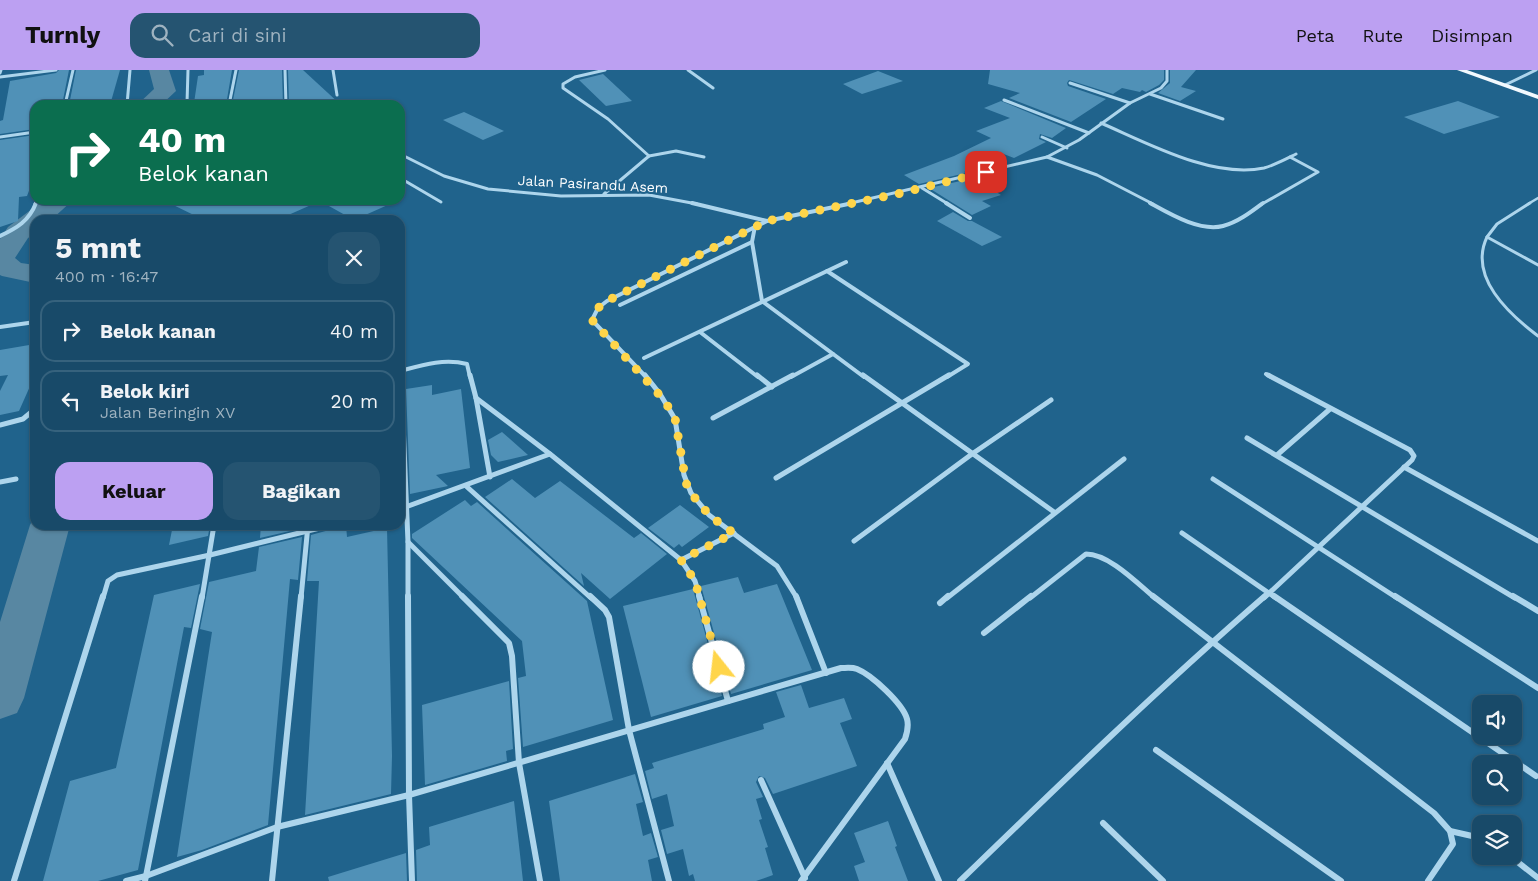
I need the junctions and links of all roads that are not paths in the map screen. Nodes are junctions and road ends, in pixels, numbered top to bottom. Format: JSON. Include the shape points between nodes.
{"nodes":[{"id":1,"x":56,"y":70,"type":"edge"},
{"id":2,"x":73,"y":70,"type":"edge"},
{"id":3,"x":130,"y":70,"type":"edge"},
{"id":4,"x":188,"y":70,"type":"edge"},
{"id":5,"x":236,"y":70,"type":"edge"},
{"id":6,"x":285,"y":70,"type":"edge"},
{"id":7,"x":333,"y":70,"type":"edge"},
{"id":8,"x":605,"y":70,"type":"edge"},
{"id":9,"x":688,"y":70,"type":"edge"},
{"id":10,"x":1167,"y":70,"type":"edge"},
{"id":11,"x":1460,"y":70,"type":"edge"},
{"id":12,"x":1536,"y":70,"type":"edge"},
{"id":13,"x":0,"y":78,"type":"edge"},
{"id":14,"x":1070,"y":83,"type":"dead end"},
{"id":15,"x":1505,"y":86,"type":"junction"},
{"id":16,"x":713,"y":88,"type":"dead end"},
{"id":17,"x":1150,"y":94,"type":"junction"},
{"id":18,"x":337,"y":95,"type":"dead end"},
{"id":19,"x":1538,"y":97,"type":"edge"},
{"id":20,"x":66,"y":100,"type":"edge"},
{"id":21,"x":127,"y":100,"type":"edge"},
{"id":22,"x":187,"y":100,"type":"edge"},
{"id":23,"x":230,"y":100,"type":"edge"},
{"id":24,"x":286,"y":100,"type":"edge"},
{"id":25,"x":1004,"y":100,"type":"dead end"},
{"id":26,"x":1130,"y":103,"type":"junction"},
{"id":27,"x":1223,"y":119,"type":"dead end"},
{"id":28,"x":1101,"y":123,"type":"junction"},
{"id":29,"x":30,"y":133,"type":"edge"},
{"id":30,"x":1089,"y":133,"type":"junction"},
{"id":31,"x":0,"y":138,"type":"edge"},
{"id":32,"x":1042,"y":138,"type":"dead end"},
{"id":33,"x":1067,"y":148,"type":"junction"},
{"id":34,"x":1296,"y":154,"type":"dead end"},
{"id":35,"x":405,"y":156,"type":"edge"},
{"id":36,"x":649,"y":156,"type":"junction"},
{"id":37,"x":704,"y":157,"type":"dead end"},
{"id":38,"x":1047,"y":157,"type":"junction"},
{"id":39,"x":1290,"y":157,"type":"junction"},
{"id":40,"x":405,"y":181,"type":"edge"},
{"id":41,"x":922,"y":188,"type":"junction"},
{"id":42,"x":604,"y":194,"type":"junction"},
{"id":43,"x":1538,"y":198,"type":"edge"},
{"id":44,"x":441,"y":202,"type":"dead end"},
{"id":45,"x":30,"y":217,"type":"edge"},
{"id":46,"x":970,"y":218,"type":"dead end"},
{"id":47,"x":767,"y":221,"type":"junction"},
{"id":48,"x":755,"y":226,"type":"junction"},
{"id":49,"x":0,"y":236,"type":"edge"},
{"id":50,"x":1487,"y":237,"type":"junction"},
{"id":51,"x":752,"y":242,"type":"junction"},
{"id":52,"x":846,"y":262,"type":"dead end"},
{"id":53,"x":1538,"y":265,"type":"edge"},
{"id":54,"x":827,"y":271,"type":"junction"},
{"id":55,"x":762,"y":301,"type":"junction"},
{"id":56,"x":620,"y":304,"type":"dead end"},
{"id":57,"x":30,"y":323,"type":"edge"},
{"id":58,"x":0,"y":327,"type":"edge"},
{"id":59,"x":700,"y":332,"type":"junction"},
{"id":60,"x":1538,"y":336,"type":"edge"},
{"id":61,"x":833,"y":354,"type":"junction"},
{"id":62,"x":644,"y":358,"type":"dead end"},
{"id":63,"x":405,"y":370,"type":"edge"},
{"id":64,"x":1266,"y":374,"type":"dead end"},
{"id":65,"x":772,"y":387,"type":"junction"},
{"id":66,"x":476,"y":398,"type":"junction"},
{"id":67,"x":1051,"y":400,"type":"dead end"},
{"id":68,"x":902,"y":403,"type":"junction"},
{"id":69,"x":1330,"y":409,"type":"junction"},
{"id":70,"x":30,"y":413,"type":"edge"},
{"id":71,"x":712,"y":418,"type":"dead end"},
{"id":72,"x":0,"y":425,"type":"edge"},
{"id":73,"x":1247,"y":438,"type":"dead end"},
{"id":74,"x":550,"y":454,"type":"junction"},
{"id":75,"x":972,"y":454,"type":"junction"},
{"id":76,"x":1277,"y":456,"type":"junction"},
{"id":77,"x":1124,"y":459,"type":"dead end"},
{"id":78,"x":1404,"y":467,"type":"junction"},
{"id":79,"x":490,"y":477,"type":"junction"},
{"id":80,"x":776,"y":478,"type":"dead end"},
{"id":81,"x":16,"y":479,"type":"dead end"},
{"id":82,"x":1212,"y":479,"type":"dead end"},
{"id":83,"x":0,"y":482,"type":"edge"},
{"id":84,"x":466,"y":486,"type":"junction"},
{"id":85,"x":1362,"y":506,"type":"junction"},
{"id":86,"x":405,"y":508,"type":"edge"},
{"id":87,"x":1054,"y":512,"type":"junction"},
{"id":88,"x":405,"y":522,"type":"edge"},
{"id":89,"x":213,"y":530,"type":"edge"},
{"id":90,"x":301,"y":530,"type":"edge"},
{"id":91,"x":308,"y":530,"type":"edge"},
{"id":92,"x":734,"y":533,"type":"junction"},
{"id":93,"x":1182,"y":533,"type":"dead end"},
{"id":94,"x":854,"y":541,"type":"dead end"},
{"id":95,"x":1538,"y":541,"type":"edge"},
{"id":96,"x":408,"y":542,"type":"junction"},
{"id":97,"x":1318,"y":547,"type":"junction"},
{"id":98,"x":210,"y":555,"type":"junction"},
{"id":99,"x":681,"y":560,"type":"junction"},
{"id":100,"x":1269,"y":593,"type":"junction"},
{"id":101,"x":940,"y":603,"type":"dead end"},
{"id":102,"x":1538,"y":611,"type":"edge"},
{"id":103,"x":984,"y":633,"type":"dead end"},
{"id":104,"x":1211,"y":643,"type":"junction"},
{"id":105,"x":826,"y":673,"type":"junction"},
{"id":106,"x":1538,"y":688,"type":"edge"},
{"id":107,"x":728,"y":701,"type":"junction"},
{"id":108,"x":629,"y":730,"type":"junction"},
{"id":109,"x":1156,"y":750,"type":"dead end"},
{"id":110,"x":519,"y":763,"type":"junction"},
{"id":111,"x":887,"y":763,"type":"junction"},
{"id":112,"x":1536,"y":776,"type":"dead end"},
{"id":113,"x":761,"y":780,"type":"dead end"},
{"id":114,"x":409,"y":794,"type":"junction"},
{"id":115,"x":1103,"y":823,"type":"dead end"},
{"id":116,"x":277,"y":827,"type":"junction"},
{"id":117,"x":1450,"y":831,"type":"junction"},
{"id":118,"x":1472,"y":836,"type":"edge"},
{"id":119,"x":1521,"y":865,"type":"edge"},
{"id":120,"x":146,"y":878,"type":"edge"},
{"id":121,"x":1538,"y":878,"type":"edge"},
{"id":122,"x":804,"y":880,"type":"edge"},
{"id":123,"x":14,"y":881,"type":"edge"},
{"id":124,"x":126,"y":881,"type":"edge"},
{"id":125,"x":272,"y":881,"type":"edge"},
{"id":126,"x":412,"y":881,"type":"edge"},
{"id":127,"x":540,"y":881,"type":"edge"},
{"id":128,"x":669,"y":881,"type":"edge"},
{"id":129,"x":939,"y":881,"type":"edge"},
{"id":130,"x":960,"y":881,"type":"edge"},
{"id":131,"x":1163,"y":881,"type":"edge"},
{"id":132,"x":1341,"y":881,"type":"edge"},
{"id":133,"x":1428,"y":881,"type":"edge"}],
"edges":[{"from":1,"to":13,"type":"street"},
{"from":2,"to":20,"type":"street"},
{"from":3,"to":21,"type":"street"},
{"from":4,"to":22,"type":"street"},
{"from":5,"to":23,"type":"street"},
{"from":6,"to":24,"type":"street"},
{"from":7,"to":18,"type":"street"},
{"from":8,"to":36,"type":"street","via":[[570,79],[563,88],[608,119]]},
{"from":9,"to":16,"type":"street"},
{"from":10,"to":17,"type":"street","name":"Jalan Pasirandu Asem","via":[[1166,84]]},
{"from":11,"to":15,"type":"main road"},
{"from":12,"to":15,"type":"street"},
{"from":14,"to":26,"type":"street"},
{"from":15,"to":19,"type":"main road"},
{"from":17,"to":26,"type":"street","name":"Jalan Pasirandu Asem"},
{"from":17,"to":27,"type":"street"},
{"from":25,"to":30,"type":"street"},
{"from":26,"to":28,"type":"street","name":"Jalan Pasirandu Asem"},
{"from":28,"to":30,"type":"street","name":"Jalan Pasirandu Asem"},
{"from":28,"to":39,"type":"street","via":[[1216,166],[1254,170]]},
{"from":29,"to":31,"type":"street"},
{"from":30,"to":33,"type":"street","name":"Jalan Pasirandu Asem"},
{"from":32,"to":33,"type":"street"},
{"from":33,"to":38,"type":"street","name":"Jalan Pasirandu Asem"},
{"from":34,"to":39,"type":"street"},
{"from":35,"to":42,"type":"street","name":"Jalan Pasirandu Asem","via":[[444,176],[476,187],[561,196]]},
{"from":36,"to":37,"type":"street","via":[[684,150]]},
{"from":36,"to":42,"type":"street"},
{"from":38,"to":39,"type":"street","via":[[1099,176],[1172,213],[1214,227],[1257,209],[1283,190],[1318,172]]},
{"from":38,"to":41,"type":"street","name":"Jalan Pasirandu Asem"},
{"from":40,"to":44,"type":"street"},
{"from":41,"to":46,"type":"street"},
{"from":41,"to":47,"type":"street","name":"Jalan Pasirandu Asem"},
{"from":42,"to":47,"type":"street","name":"Jalan Pasirandu Asem","via":[[674,199]]},
{"from":43,"to":50,"type":"lane","via":[[1497,224]]},
{"from":45,"to":49,"type":"street"},
{"from":47,"to":48,"type":"street"},
{"from":48,"to":51,"type":"street"},
{"from":48,"to":92,"type":"street","via":[[607,301],[598,308],[592,320],[664,400],[678,429],[688,488],[708,514]]},
{"from":50,"to":53,"type":"lane"},
{"from":50,"to":60,"type":"lane","via":[[1482,247],[1483,272],[1506,308]]},
{"from":51,"to":55,"type":"street"},
{"from":51,"to":56,"type":"street"},
{"from":52,"to":54,"type":"street"},
{"from":54,"to":55,"type":"street"},
{"from":54,"to":68,"type":"street","via":[[968,362]]},
{"from":55,"to":59,"type":"street"},
{"from":55,"to":61,"type":"street"},
{"from":57,"to":58,"type":"street"},
{"from":59,"to":62,"type":"street"},
{"from":59,"to":65,"type":"street"},
{"from":61,"to":65,"type":"street"},
{"from":61,"to":68,"type":"street"},
{"from":63,"to":66,"type":"street","via":[[448,361],[467,364]]},
{"from":64,"to":69,"type":"street"},
{"from":65,"to":71,"type":"street"},
{"from":66,"to":74,"type":"street"},
{"from":66,"to":79,"type":"street"},
{"from":67,"to":75,"type":"street"},
{"from":68,"to":75,"type":"street"},
{"from":68,"to":80,"type":"street"},
{"from":69,"to":76,"type":"street"},
{"from":69,"to":78,"type":"street","via":[[1410,450],[1414,456]]},
{"from":70,"to":72,"type":"street","via":[[23,419]]},
{"from":73,"to":76,"type":"street"},
{"from":74,"to":79,"type":"street"},
{"from":74,"to":99,"type":"street"},
{"from":75,"to":87,"type":"street"},
{"from":75,"to":94,"type":"street"},
{"from":76,"to":85,"type":"street"},
{"from":77,"to":87,"type":"street"},
{"from":78,"to":85,"type":"street"},
{"from":78,"to":95,"type":"street"},
{"from":79,"to":84,"type":"street"},
{"from":81,"to":83,"type":"street"},
{"from":82,"to":97,"type":"street"},
{"from":84,"to":86,"type":"street"},
{"from":84,"to":108,"type":"street","via":[[605,610],[609,617]]},
{"from":85,"to":97,"type":"street"},
{"from":85,"to":102,"type":"street"},
{"from":87,"to":101,"type":"street"},
{"from":88,"to":96,"type":"street"},
{"from":89,"to":98,"type":"street"},
{"from":90,"to":98,"type":"street"},
{"from":91,"to":116,"type":"street"},
{"from":92,"to":99,"type":"street"},
{"from":92,"to":105,"type":"street","via":[[778,567],[791,585]]},
{"from":93,"to":100,"type":"street"},
{"from":96,"to":110,"type":"street","via":[[509,644]]},
{"from":96,"to":114,"type":"street"},
{"from":97,"to":100,"type":"street"},
{"from":97,"to":106,"type":"street"},
{"from":98,"to":120,"type":"street"},
{"from":98,"to":123,"type":"street","via":[[117,575],[108,581]]},
{"from":99,"to":107,"type":"street","via":[[695,581]]},
{"from":100,"to":104,"type":"street"},
{"from":100,"to":112,"type":"street"},
{"from":103,"to":104,"type":"street","via":[[1091,553],[1113,564]]},
{"from":104,"to":117,"type":"street","via":[[1415,797]]},
{"from":104,"to":130,"type":"street"},
{"from":105,"to":107,"type":"street"},
{"from":105,"to":111,"type":"street","via":[[841,668],[857,669],[869,676],[906,715],[908,732]]},
{"from":107,"to":108,"type":"street"},
{"from":108,"to":110,"type":"street"},
{"from":108,"to":128,"type":"street"},
{"from":109,"to":132,"type":"street"},
{"from":110,"to":114,"type":"street"},
{"from":110,"to":127,"type":"street"},
{"from":111,"to":122,"type":"street"},
{"from":111,"to":129,"type":"street"},
{"from":113,"to":122,"type":"street"},
{"from":114,"to":116,"type":"street"},
{"from":114,"to":126,"type":"street"},
{"from":115,"to":131,"type":"street"},
{"from":116,"to":120,"type":"street"},
{"from":116,"to":125,"type":"street"},
{"from":117,"to":118,"type":"street"},
{"from":117,"to":133,"type":"street","via":[[1453,844]]},
{"from":119,"to":121,"type":"street"},
{"from":120,"to":124,"type":"street"}]}
